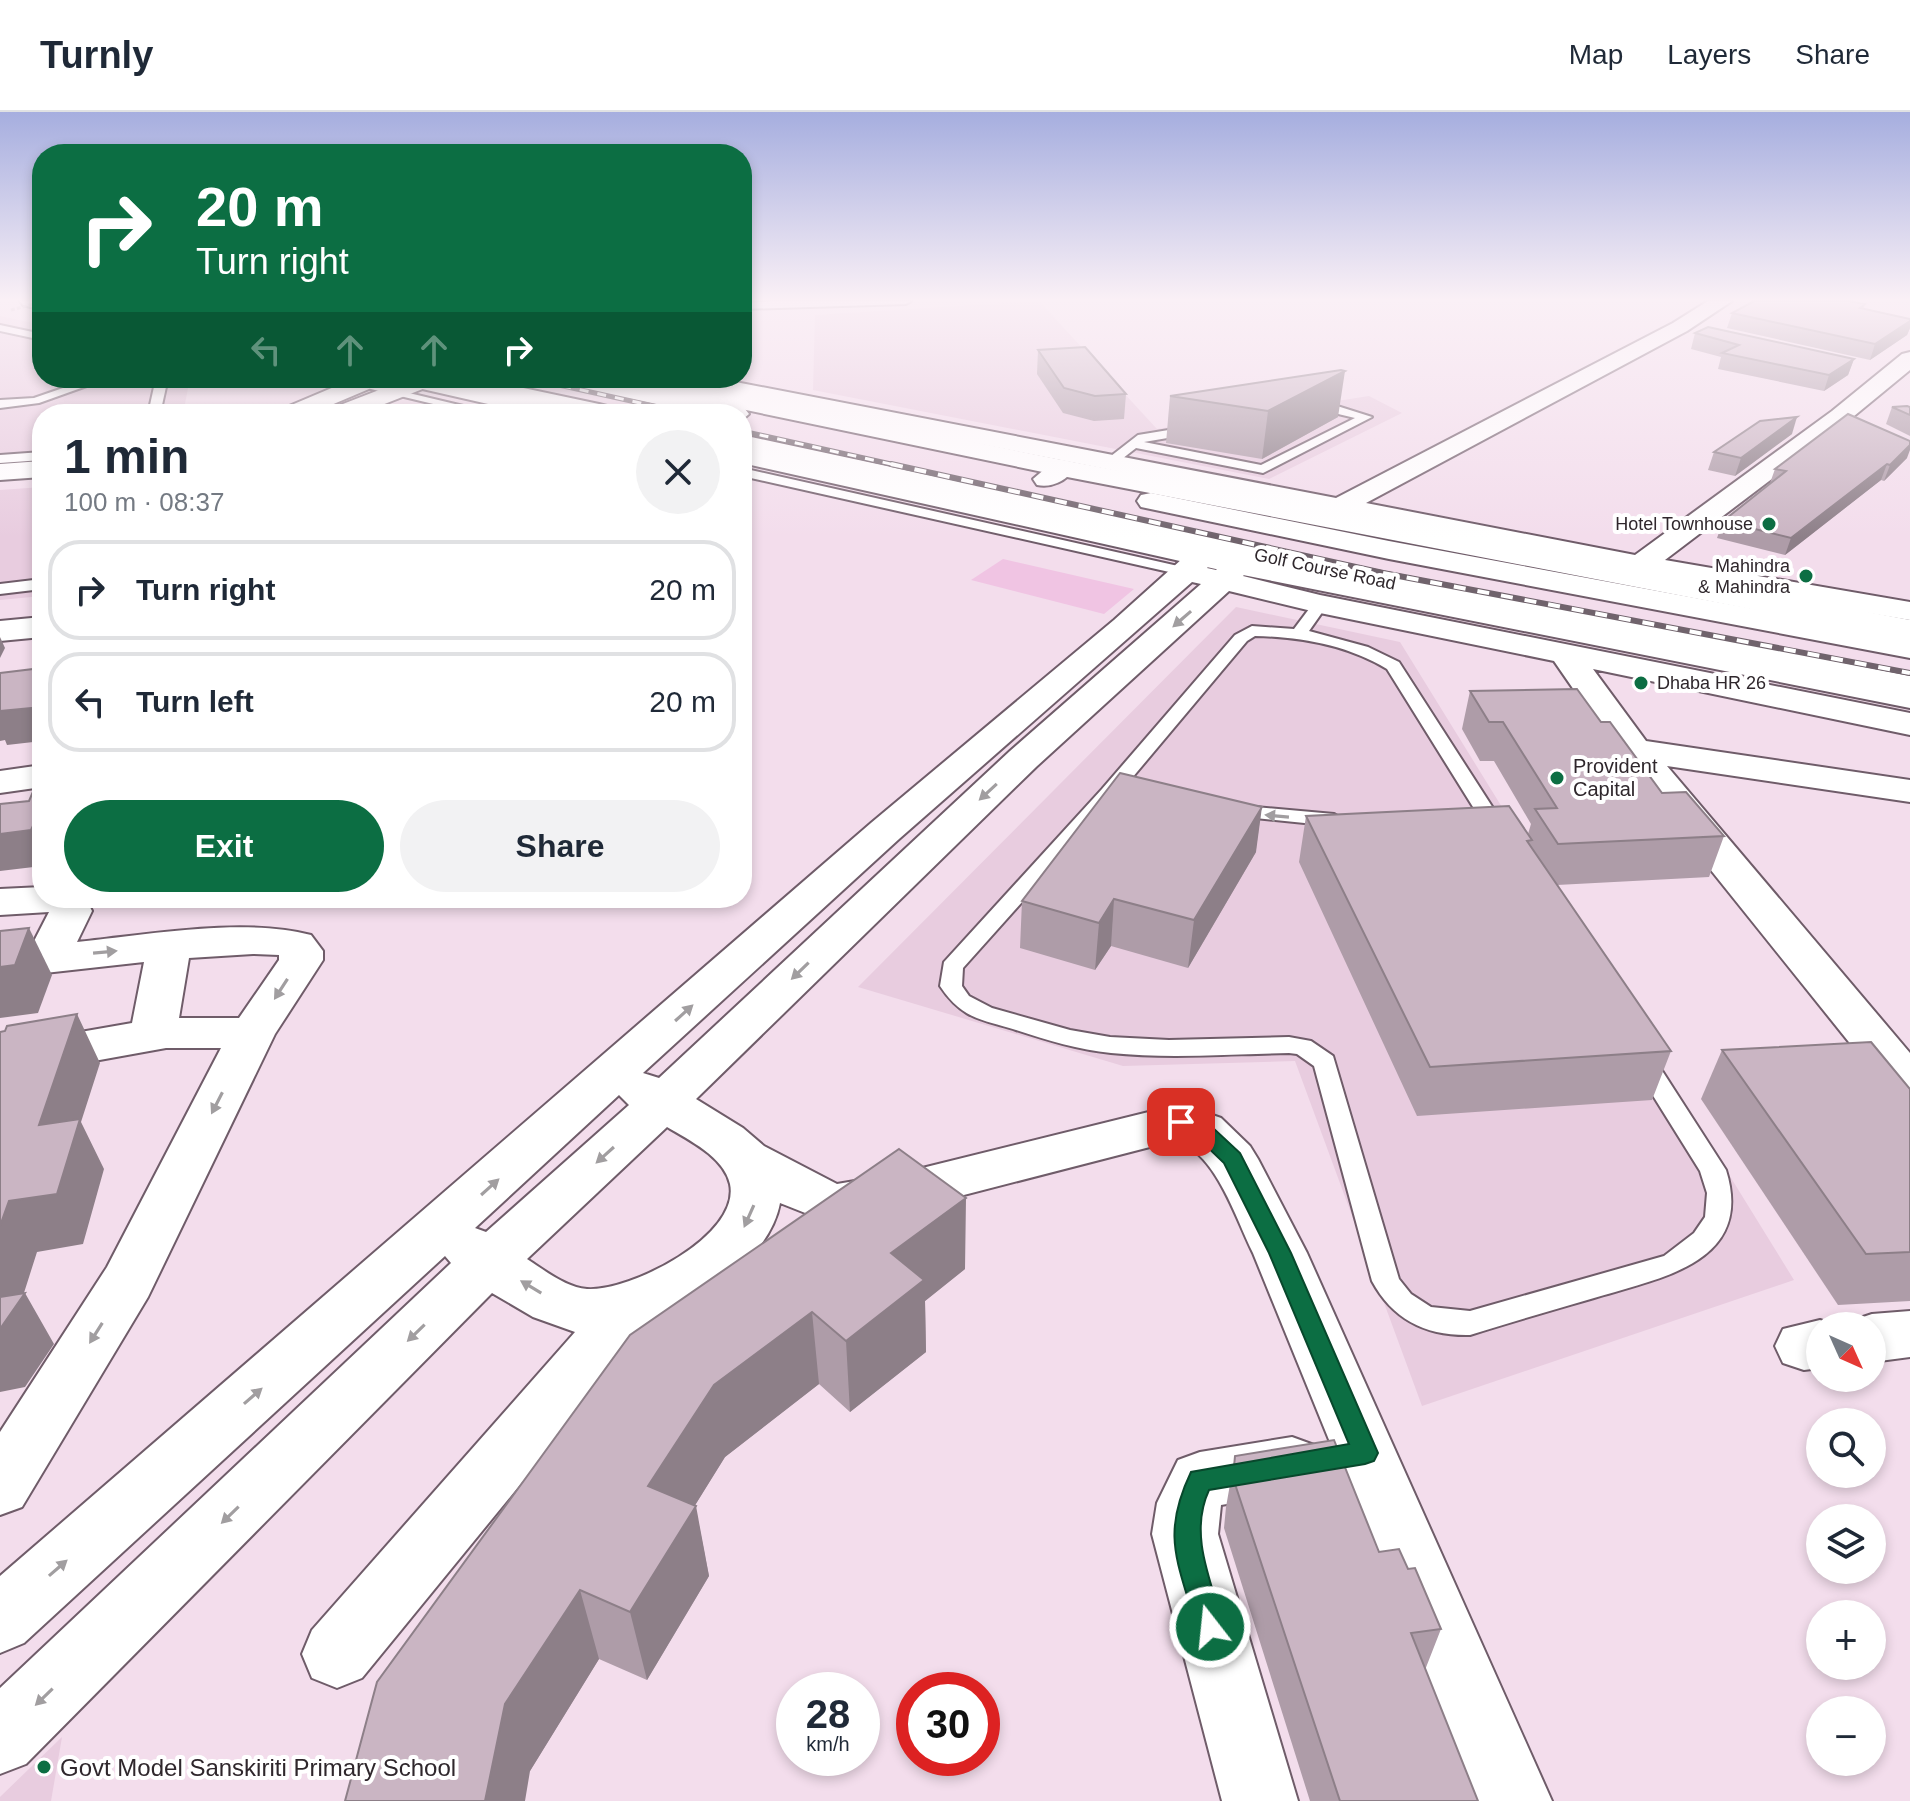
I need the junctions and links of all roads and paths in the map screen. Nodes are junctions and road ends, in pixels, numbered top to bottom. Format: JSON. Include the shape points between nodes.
{"nodes":[{"id":1,"x":1579,"y":380,"type":"edge"},
{"id":2,"x":1896,"y":380,"type":"edge"},
{"id":3,"x":52,"y":388,"type":"edge"},
{"id":4,"x":73,"y":388,"type":"edge"},
{"id":5,"x":381,"y":388,"type":"edge"},
{"id":6,"x":391,"y":388,"type":"edge"},
{"id":7,"x":423,"y":388,"type":"edge"},
{"id":8,"x":439,"y":388,"type":"edge"},
{"id":9,"x":449,"y":388,"type":"edge"},
{"id":10,"x":612,"y":388,"type":"edge"},
{"id":11,"x":662,"y":388,"type":"edge"},
{"id":12,"x":730,"y":388,"type":"edge"},
{"id":13,"x":0,"y":394,"type":"edge"},
{"id":14,"x":0,"y":404,"type":"edge"},
{"id":15,"x":325,"y":404,"type":"edge"},
{"id":16,"x":358,"y":404,"type":"edge"},
{"id":17,"x":465,"y":404,"type":"edge"},
{"id":18,"x":515,"y":404,"type":"edge"},
{"id":19,"x":550,"y":404,"type":"edge"},
{"id":20,"x":687,"y":404,"type":"edge"},
{"id":21,"x":719,"y":404,"type":"edge"},
{"id":22,"x":752,"y":413,"type":"edge"},
{"id":23,"x":1290,"y":415,"type":"edge"},
{"id":24,"x":1840,"y":416,"type":"junction"},
{"id":25,"x":752,"y":418,"type":"edge"},
{"id":26,"x":1201,"y":429,"type":"edge"},
{"id":27,"x":1868,"y":429,"type":"edge"},
{"id":28,"x":752,"y":444,"type":"edge"},
{"id":29,"x":1134,"y":444,"type":"junction"},
{"id":30,"x":752,"y":456,"type":"edge"},
{"id":31,"x":32,"y":457,"type":"edge"},
{"id":32,"x":0,"y":459,"type":"edge"},
{"id":33,"x":1108,"y":463,"type":"junction"},
{"id":34,"x":32,"y":470,"type":"edge"},
{"id":35,"x":0,"y":472,"type":"edge"},
{"id":36,"x":752,"y":474,"type":"edge"},
{"id":37,"x":32,"y":483,"type":"edge"},
{"id":38,"x":0,"y":486,"type":"edge"},
{"id":39,"x":1043,"y":494,"type":"junction"},
{"id":40,"x":1328,"y":512,"type":"junction"},
{"id":41,"x":1640,"y":565,"type":"junction"},
{"id":42,"x":1213,"y":569,"type":"junction"},
{"id":43,"x":32,"y":585,"type":"edge"},
{"id":44,"x":0,"y":589,"type":"edge"},
{"id":45,"x":1622,"y":595,"type":"junction"},
{"id":46,"x":1903,"y":602,"type":"edge"},
{"id":47,"x":1325,"y":611,"type":"junction"},
{"id":48,"x":32,"y":628,"type":"edge"},
{"id":49,"x":1607,"y":628,"type":"junction"},
{"id":50,"x":1910,"y":630,"type":"edge"},
{"id":51,"x":0,"y":631,"type":"edge"},
{"id":52,"x":1307,"y":637,"type":"junction"},
{"id":53,"x":1910,"y":648,"type":"edge"},
{"id":54,"x":1563,"y":651,"type":"junction"},
{"id":55,"x":1910,"y":686,"type":"edge"},
{"id":56,"x":1910,"y":698,"type":"edge"},
{"id":57,"x":1910,"y":724,"type":"edge"},
{"id":58,"x":1634,"y":750,"type":"junction"},
{"id":59,"x":1002,"y":753,"type":"junction"},
{"id":60,"x":32,"y":777,"type":"edge"},
{"id":61,"x":0,"y":782,"type":"edge"},
{"id":62,"x":1910,"y":791,"type":"edge"},
{"id":63,"x":1109,"y":793,"type":"junction"},
{"id":64,"x":1139,"y":797,"type":"edge"},
{"id":65,"x":1215,"y":809,"type":"edge"},
{"id":66,"x":1359,"y":822,"type":"edge"},
{"id":67,"x":1465,"y":824,"type":"edge"},
{"id":68,"x":1495,"y":825,"type":"junction"},
{"id":69,"x":887,"y":830,"type":"junction"},
{"id":70,"x":933,"y":842,"type":"junction"},
{"id":71,"x":32,"y":901,"type":"edge"},
{"id":72,"x":0,"y":902,"type":"edge"},
{"id":73,"x":70,"y":908,"type":"edge"},
{"id":74,"x":169,"y":947,"type":"junction"},
{"id":75,"x":47,"y":958,"type":"junction"},
{"id":76,"x":0,"y":964,"type":"edge"},
{"id":77,"x":252,"y":1033,"type":"junction"},
{"id":78,"x":153,"y":1035,"type":"junction"},
{"id":79,"x":0,"y":1062,"type":"edge"},
{"id":80,"x":1910,"y":1085,"type":"edge"},
{"id":81,"x":639,"y":1088,"type":"junction"},
{"id":82,"x":747,"y":1160,"type":"junction"},
{"id":83,"x":466,"y":1245,"type":"junction"},
{"id":84,"x":632,"y":1307,"type":"junction"},
{"id":85,"x":1910,"y":1334,"type":"edge"},
{"id":86,"x":1886,"y":1337,"type":"edge"},
{"id":87,"x":1365,"y":1453,"type":"junction"},
{"id":88,"x":0,"y":1487,"type":"edge"},
{"id":89,"x":0,"y":1620,"type":"edge"},
{"id":90,"x":337,"y":1654,"type":"dead end"},
{"id":91,"x":0,"y":1738,"type":"edge"},
{"id":92,"x":1260,"y":1801,"type":"edge"},
{"id":93,"x":1514,"y":1801,"type":"edge"}],
"edges":[{"from":1,"to":40,"type":"street"},
{"from":2,"to":24,"type":"street"},
{"from":3,"to":13,"type":"lane"},
{"from":4,"to":14,"type":"lane","via":[[35,401]]},
{"from":5,"to":15,"type":"street"},
{"from":6,"to":16,"type":"street"},
{"from":7,"to":17,"type":"lane"},
{"from":8,"to":18,"type":"street"},
{"from":9,"to":19,"type":"street"},
{"from":10,"to":20,"type":"street","name":"Golf Course Road"},
{"from":11,"to":21,"type":"street"},
{"from":12,"to":33,"type":"street"},
{"from":22,"to":39,"type":"street"},
{"from":23,"to":29,"type":"lane","via":[[1334,409],[1366,417],[1263,469]]},
{"from":24,"to":27,"type":"street"},
{"from":24,"to":41,"type":"street"},
{"from":25,"to":39,"type":"street","name":"Golf Course Road"},
{"from":26,"to":29,"type":"lane","via":[[1142,438]]},
{"from":28,"to":39,"type":"street","name":"Golf Course Road"},
{"from":29,"to":33,"type":"lane"},
{"from":30,"to":39,"type":"street"},
{"from":31,"to":32,"type":"lane"},
{"from":33,"to":40,"type":"street"},
{"from":34,"to":35,"type":"street"},
{"from":36,"to":42,"type":"lane"},
{"from":37,"to":38,"type":"street"},
{"from":39,"to":40,"type":"street"},
{"from":39,"to":42,"type":"street"},
{"from":39,"to":45,"type":"street","name":"Golf Course Road"},
{"from":39,"to":49,"type":"street","name":"Golf Course Road"},
{"from":40,"to":41,"type":"street"},
{"from":40,"to":50,"type":"street"},
{"from":41,"to":46,"type":"street"},
{"from":42,"to":47,"type":"street"},
{"from":42,"to":56,"type":"street"},
{"from":42,"to":59,"type":"street"},
{"from":43,"to":44,"type":"lane"},
{"from":45,"to":49,"type":"street","via":[[1571,600],[1568,608]]},
{"from":45,"to":53,"type":"street","name":"Golf Course Road"},
{"from":47,"to":52,"type":"lane"},
{"from":47,"to":54,"type":"street"},
{"from":48,"to":51,"type":"street"},
{"from":49,"to":55,"type":"street","name":"Golf Course Road"},
{"from":52,"to":63,"type":"lane","via":[[1252,631],[1241,638]]},
{"from":52,"to":68,"type":"lane","via":[[1369,653],[1393,666]]},
{"from":54,"to":57,"type":"street"},
{"from":54,"to":58,"type":"street"},
{"from":58,"to":62,"type":"street"},
{"from":58,"to":80,"type":"street"},
{"from":59,"to":69,"type":"street"},
{"from":59,"to":70,"type":"street","one_way":true},
{"from":60,"to":61,"type":"street"},
{"from":63,"to":64,"type":"lane"},
{"from":63,"to":68,"type":"lane","via":[[952,967],[951,986],[961,1001],[984,1013],[1069,1038],[1169,1048],[1289,1045],[1315,1053],[1325,1062],[1386,1281],[1408,1309],[1450,1325],[1673,1264],[1704,1240],[1718,1218],[1720,1193],[1713,1170]]},
{"from":66,"to":65,"type":"lane","one_way":true},
{"from":67,"to":68,"type":"lane"},
{"from":69,"to":70,"type":"street"},
{"from":81,"to":69,"type":"street","one_way":true},
{"from":70,"to":81,"type":"street","one_way":true},
{"from":71,"to":72,"type":"street"},
{"from":73,"to":75,"type":"street"},
{"from":75,"to":74,"type":"street","one_way":true},
{"from":74,"to":77,"type":"street","one_way":true,"via":[[296,944],[301,960]]},
{"from":74,"to":78,"type":"street"},
{"from":75,"to":76,"type":"street"},
{"from":77,"to":78,"type":"street"},
{"from":77,"to":88,"type":"street","one_way":true,"via":[[128,1281]]},
{"from":78,"to":79,"type":"street"},
{"from":81,"to":82,"type":"street"},
{"from":81,"to":83,"type":"street"},
{"from":82,"to":84,"type":"street","one_way":true,"via":[[756,1183],[754,1212],[735,1243],[685,1281]]},
{"from":82,"to":87,"type":"street","via":[[833,1204],[902,1192],[1181,1122],[1203,1131],[1232,1159],[1280,1253]]},
{"from":84,"to":83,"type":"street","one_way":true,"via":[[586,1313],[550,1299]]},
{"from":89,"to":83,"type":"street","one_way":true},
{"from":83,"to":91,"type":"street","one_way":true},
{"from":84,"to":90,"type":"street"},
{"from":85,"to":86,"type":"street"},
{"from":87,"to":92,"type":"street","via":[[1200,1480],[1189,1503],[1185,1534]]},
{"from":87,"to":93,"type":"street"}]}
